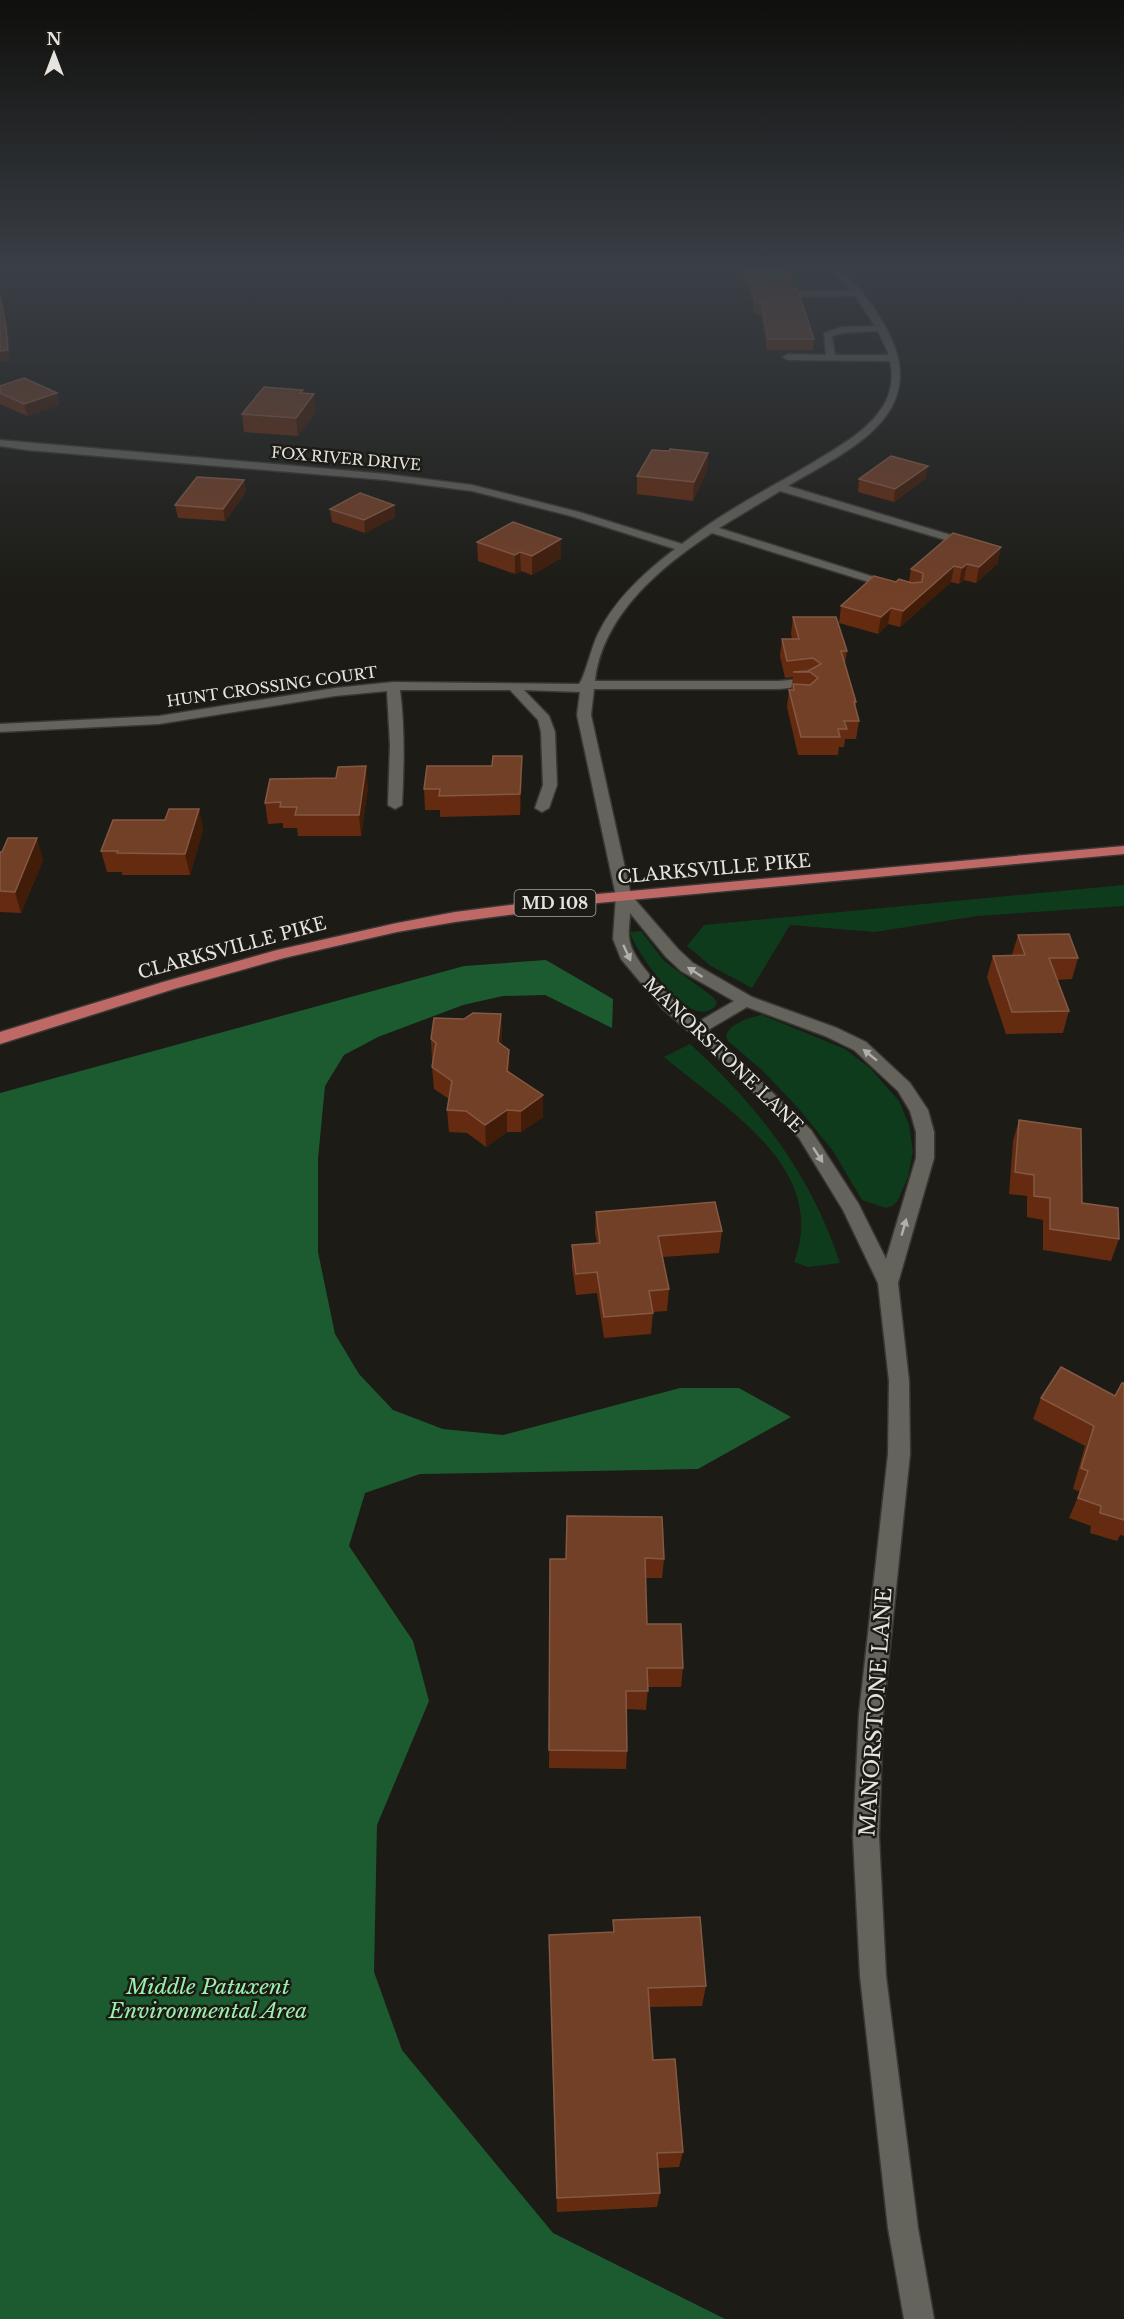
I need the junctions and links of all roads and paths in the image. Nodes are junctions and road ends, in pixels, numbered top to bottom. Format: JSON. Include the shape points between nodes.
{"nodes":[{"id":1,"x":896,"y":379,"type":"edge"},
{"id":2,"x":0,"y":443,"type":"edge"},
{"id":3,"x":780,"y":487,"type":"junction"},
{"id":4,"x":711,"y":529,"type":"junction"},
{"id":5,"x":681,"y":547,"type":"junction"},
{"id":6,"x":980,"y":547,"type":"edge"},
{"id":7,"x":904,"y":591,"type":"edge"},
{"id":8,"x":393,"y":686,"type":"junction"},
{"id":9,"x":516,"y":686,"type":"junction"},
{"id":10,"x":810,"y":689,"type":"edge"},
{"id":11,"x":584,"y":690,"type":"junction"},
{"id":12,"x":0,"y":728,"type":"edge"},
{"id":13,"x":395,"y":805,"type":"dead end"},
{"id":14,"x":543,"y":808,"type":"dead end"},
{"id":15,"x":1124,"y":850,"type":"edge"},
{"id":16,"x":624,"y":897,"type":"junction"},
{"id":17,"x":746,"y":1001,"type":"junction"},
{"id":18,"x":698,"y":1029,"type":"junction"},
{"id":19,"x":0,"y":1038,"type":"edge"},
{"id":20,"x":888,"y":1283,"type":"junction"},
{"id":21,"x":919,"y":2319,"type":"edge"}],
"edges":[{"from":1,"to":3,"type":"street","via":[[891,403],[879,418],[845,447]]},
{"from":2,"to":5,"type":"street","name":"FOX RIVER DRIVE","via":[[472,488]]},
{"from":3,"to":4,"type":"street"},
{"from":3,"to":6,"type":"street"},
{"from":4,"to":5,"type":"street"},
{"from":4,"to":7,"type":"street"},
{"from":5,"to":11,"type":"street","via":[[629,596],[611,619]]},
{"from":8,"to":9,"type":"street","name":"HUNT CROSSING COURT"},
{"from":8,"to":12,"type":"street","name":"HUNT CROSSING COURT","via":[[183,717]]},
{"from":8,"to":13,"type":"street","via":[[398,761]]},
{"from":9,"to":11,"type":"street","name":"HUNT CROSSING COURT"},
{"from":9,"to":14,"type":"street","via":[[544,719],[548,732],[550,785]]},
{"from":10,"to":11,"type":"street","name":"HUNT CROSSING COURT"},
{"from":11,"to":16,"type":"street","via":[[586,734]]},
{"from":15,"to":16,"type":"main road","name":"CLARKSVILLE PIKE","number":"MD 108"},
{"from":17,"to":16,"type":"street","name":"MANORSTONE LANE","one_way":true,"via":[[687,967]]},
{"from":16,"to":18,"type":"street","name":"MANORSTONE LANE","one_way":true,"via":[[621,939],[629,959],[643,979]]},
{"from":16,"to":19,"type":"main road","name":"CLARKSVILLE PIKE","number":"MD 108","via":[[464,915],[328,942],[149,991]]},
{"from":17,"to":18,"type":"street"},
{"from":20,"to":17,"type":"street","name":"MANORSTONE LANE","one_way":true,"via":[[925,1158],[925,1132],[919,1110],[904,1087],[860,1046]]},
{"from":18,"to":20,"type":"street","name":"MANORSTONE LANE","one_way":true,"via":[[805,1134],[851,1208]]},
{"from":20,"to":21,"type":"street","name":"MANORSTONE LANE","via":[[901,1415],[871,1714],[866,1836],[873,1976],[903,2228]]}]}
